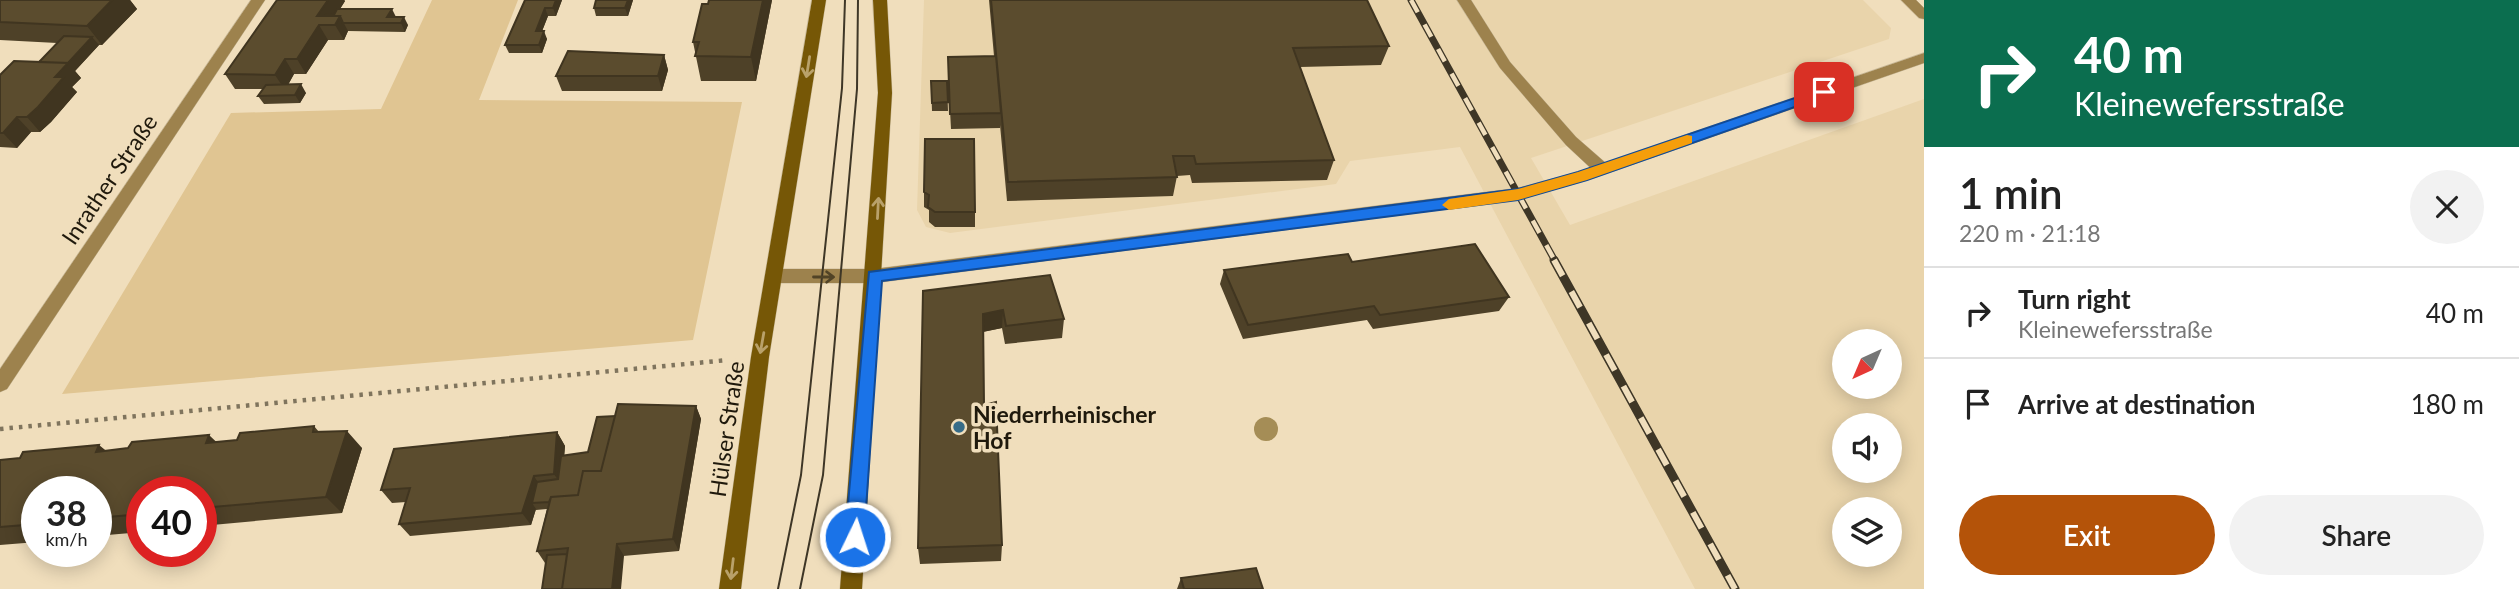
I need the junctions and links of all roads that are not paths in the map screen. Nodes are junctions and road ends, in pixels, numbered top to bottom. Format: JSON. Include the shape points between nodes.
{"nodes":[{"id":1,"x":258,"y":0,"type":"edge"},
{"id":2,"x":819,"y":0,"type":"edge"},
{"id":3,"x":880,"y":0,"type":"edge"},
{"id":4,"x":1464,"y":0,"type":"edge"},
{"id":5,"x":1908,"y":0,"type":"edge"},
{"id":6,"x":1924,"y":15,"type":"edge"},
{"id":7,"x":1924,"y":58,"type":"edge"},
{"id":8,"x":1602,"y":169,"type":"junction"},
{"id":9,"x":774,"y":276,"type":"junction"},
{"id":10,"x":874,"y":276,"type":"junction"},
{"id":11,"x":0,"y":384,"type":"edge"},
{"id":12,"x":730,"y":589,"type":"edge"},
{"id":13,"x":851,"y":589,"type":"edge"}],
"edges":[{"from":1,"to":11,"type":"street","name":"Inrather Straße"},
{"from":2,"to":9,"type":"street","name":"Hülser Straße","one_way":true},
{"from":10,"to":3,"type":"street","one_way":true,"via":[[885,93]]},
{"from":4,"to":8,"type":"street","via":[[1505,65],[1571,141]]},
{"from":5,"to":6,"type":"street"},
{"from":7,"to":8,"type":"street"},
{"from":8,"to":10,"type":"street","via":[[1481,201]]},
{"from":9,"to":10,"type":"street","one_way":true},
{"from":9,"to":12,"type":"street","name":"Hülser Straße","one_way":true},
{"from":10,"to":13,"type":"street"}]}
